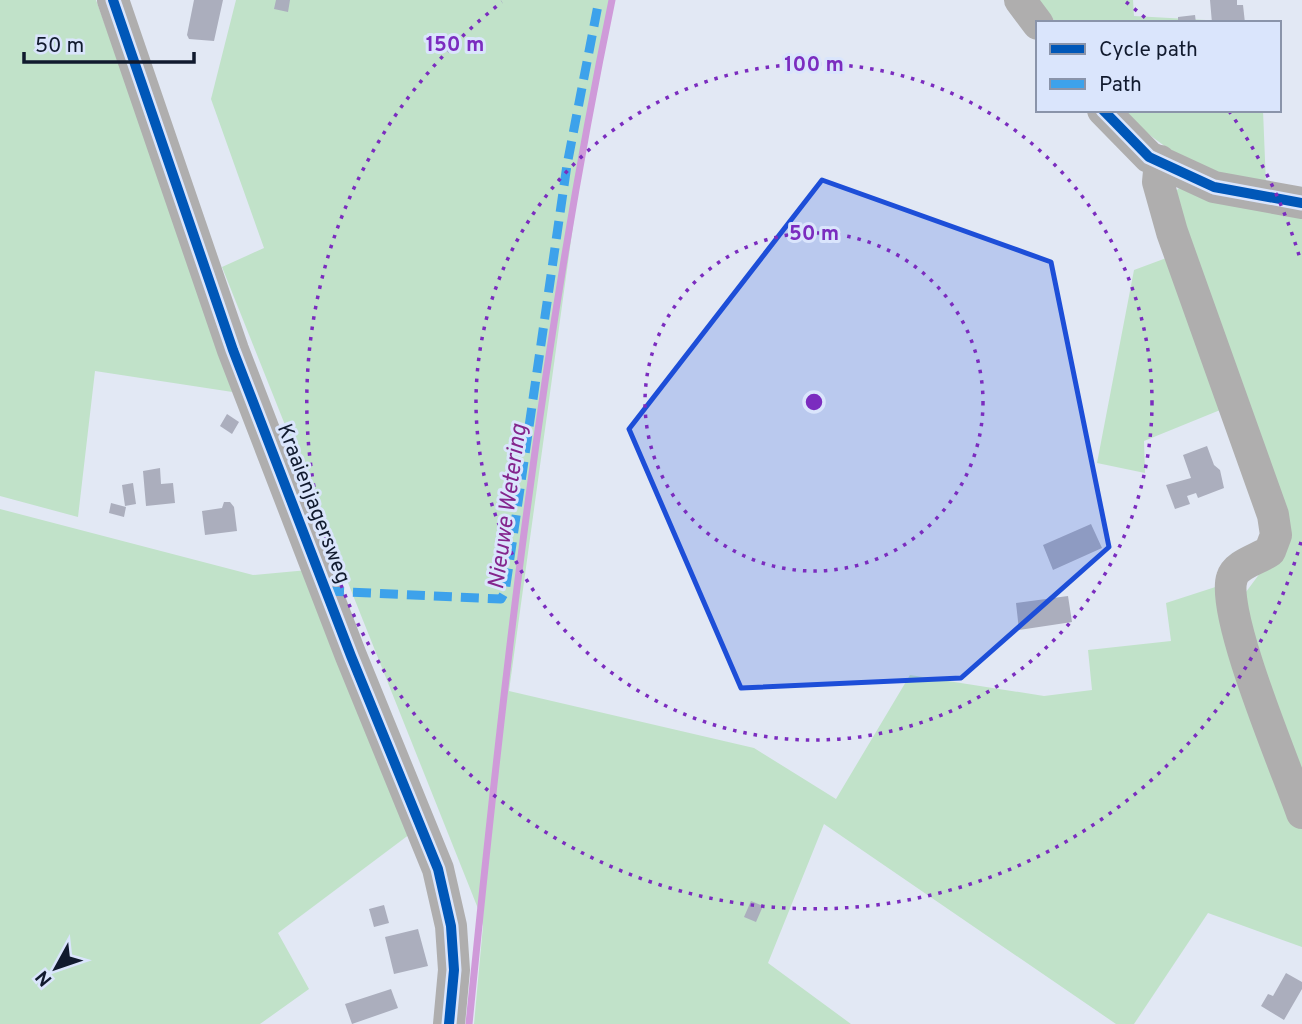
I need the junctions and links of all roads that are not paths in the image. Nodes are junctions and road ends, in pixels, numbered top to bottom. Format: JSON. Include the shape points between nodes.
{"nodes":[{"id":1,"x":113,"y":0,"type":"edge"},
{"id":2,"x":1020,"y":0,"type":"edge"},
{"id":3,"x":1036,"y":21,"type":"edge"},
{"id":4,"x":1105,"y":112,"type":"edge"},
{"id":5,"x":1160,"y":161,"type":"junction"},
{"id":6,"x":1302,"y":203,"type":"edge"},
{"id":7,"x":1302,"y":813,"type":"edge"},
{"id":8,"x":449,"y":1024,"type":"edge"}],
"edges":[{"from":1,"to":8,"type":"street","name":"Kraaienjagersweg","via":[[233,350],[438,869],[451,926],[454,970]]},
{"from":2,"to":3,"type":"street"},
{"from":4,"to":5,"type":"street","via":[[1149,157]]},
{"from":5,"to":6,"type":"street","via":[[1214,187]]},
{"from":5,"to":7,"type":"street","via":[[1158,182],[1171,232],[1273,515],[1276,535],[1270,551],[1240,566],[1232,577],[1232,618]]}]}
